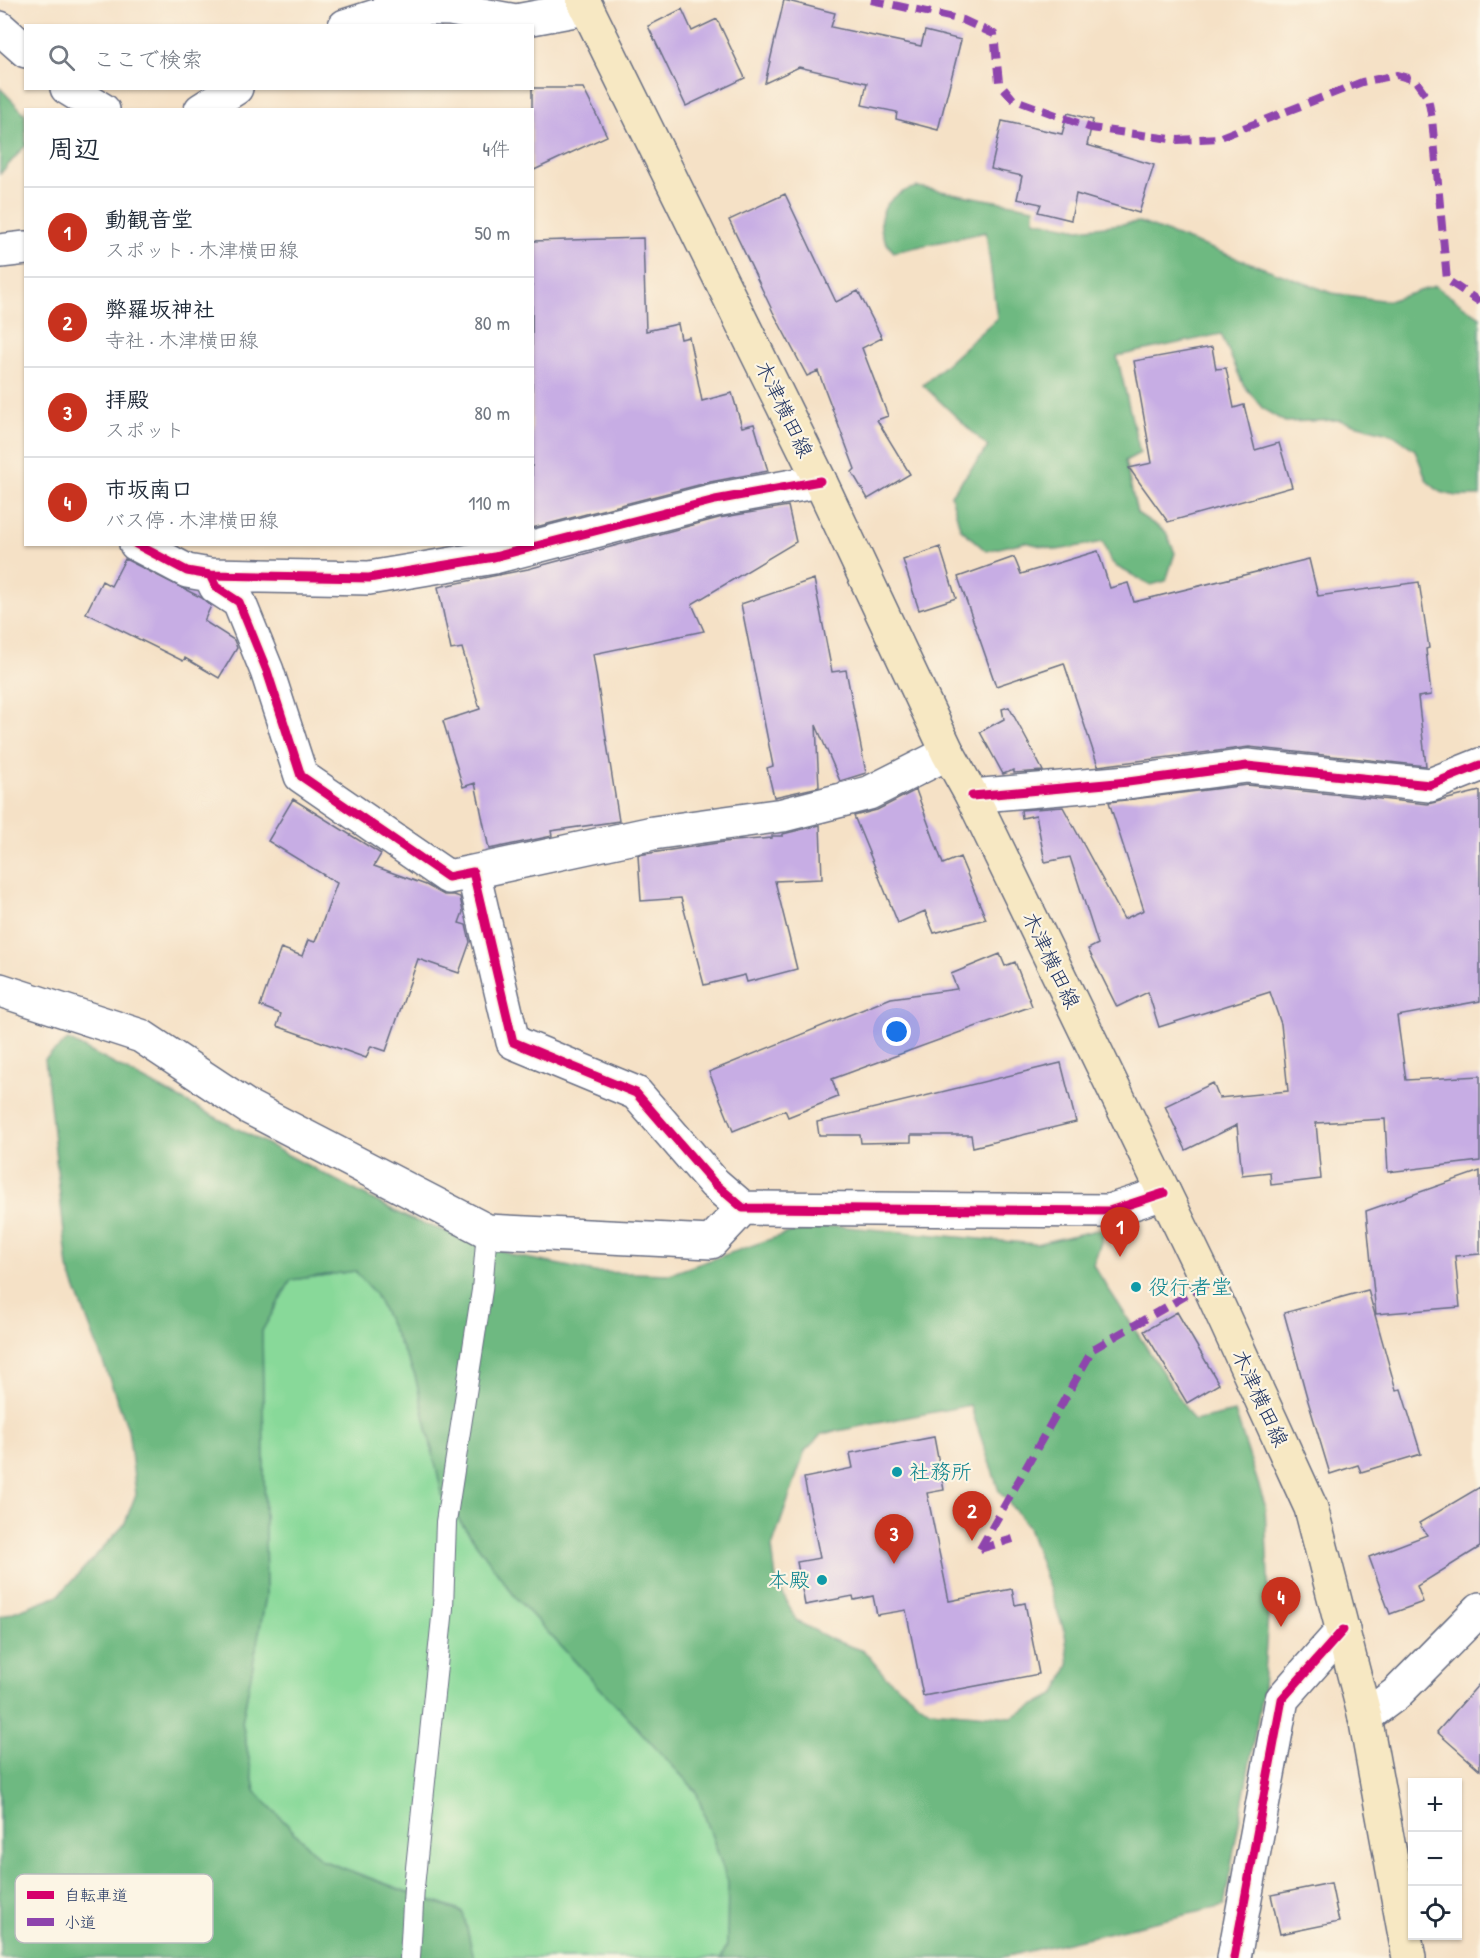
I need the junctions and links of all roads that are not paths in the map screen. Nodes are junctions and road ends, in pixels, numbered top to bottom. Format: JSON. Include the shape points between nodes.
{"nodes":[{"id":1,"x":584,"y":4,"type":"edge"},
{"id":2,"x":351,"y":24,"type":"edge"},
{"id":3,"x":0,"y":28,"type":"edge"},
{"id":4,"x":24,"y":49,"type":"edge"},
{"id":5,"x":70,"y":90,"type":"edge"},
{"id":6,"x":233,"y":90,"type":"edge"},
{"id":7,"x":100,"y":108,"type":"edge"},
{"id":8,"x":204,"y":108,"type":"edge"},
{"id":9,"x":24,"y":248,"type":"edge"},
{"id":10,"x":0,"y":251,"type":"edge"},
{"id":11,"x":820,"y":481,"type":"junction"},
{"id":12,"x":140,"y":546,"type":"edge"},
{"id":13,"x":210,"y":575,"type":"junction"},
{"id":14,"x":948,"y":753,"type":"junction"},
{"id":15,"x":1480,"y":765,"type":"edge"},
{"id":16,"x":972,"y":796,"type":"junction"},
{"id":17,"x":473,"y":872,"type":"junction"},
{"id":18,"x":0,"y":990,"type":"edge"},
{"id":19,"x":1164,"y":1193,"type":"junction"},
{"id":20,"x":743,"y":1208,"type":"junction"},
{"id":21,"x":487,"y":1231,"type":"junction"},
{"id":22,"x":1480,"y":1609,"type":"edge"},
{"id":23,"x":1343,"y":1630,"type":"junction"},
{"id":24,"x":1365,"y":1718,"type":"junction"},
{"id":25,"x":410,"y":1958,"type":"edge"},
{"id":26,"x":1234,"y":1958,"type":"edge"},
{"id":27,"x":1409,"y":1958,"type":"edge"}],
"edges":[{"from":1,"to":2,"type":"street","via":[[516,21],[450,9],[400,8]]},
{"from":1,"to":11,"type":"main road","name":"木津横田線"},
{"from":3,"to":4,"type":"street"},
{"from":5,"to":7,"type":"street"},
{"from":6,"to":8,"type":"street"},
{"from":9,"to":10,"type":"street"},
{"from":11,"to":13,"type":"street","via":[[715,500],[494,558],[369,578]]},
{"from":11,"to":14,"type":"main road","name":"木津横田線"},
{"from":12,"to":13,"type":"street","via":[[187,571]]},
{"from":13,"to":17,"type":"street","via":[[216,587],[239,602],[267,671],[301,776],[448,877]]},
{"from":14,"to":16,"type":"main road","name":"木津横田線"},
{"from":14,"to":17,"type":"street","via":[[869,793],[783,815],[653,833]]},
{"from":15,"to":16,"type":"street","via":[[1430,785],[1247,766],[1128,782]]},
{"from":16,"to":19,"type":"main road","name":"木津横田線"},
{"from":17,"to":20,"type":"street","via":[[513,1042],[636,1093],[714,1183]]},
{"from":18,"to":21,"type":"street","via":[[141,1036],[248,1107]]},
{"from":19,"to":20,"type":"street","via":[[1109,1211]]},
{"from":19,"to":23,"type":"main road","name":"木津横田線","via":[[1311,1508]]},
{"from":20,"to":21,"type":"street","via":[[711,1242]]},
{"from":21,"to":25,"type":"lane","via":[[482,1290],[446,1522],[442,1608]]},
{"from":22,"to":24,"type":"street","via":[[1396,1695]]},
{"from":23,"to":24,"type":"main road","name":"木津横田線"},
{"from":23,"to":26,"type":"street","via":[[1282,1699]]},
{"from":24,"to":27,"type":"main road","name":"木津横田線"}]}
